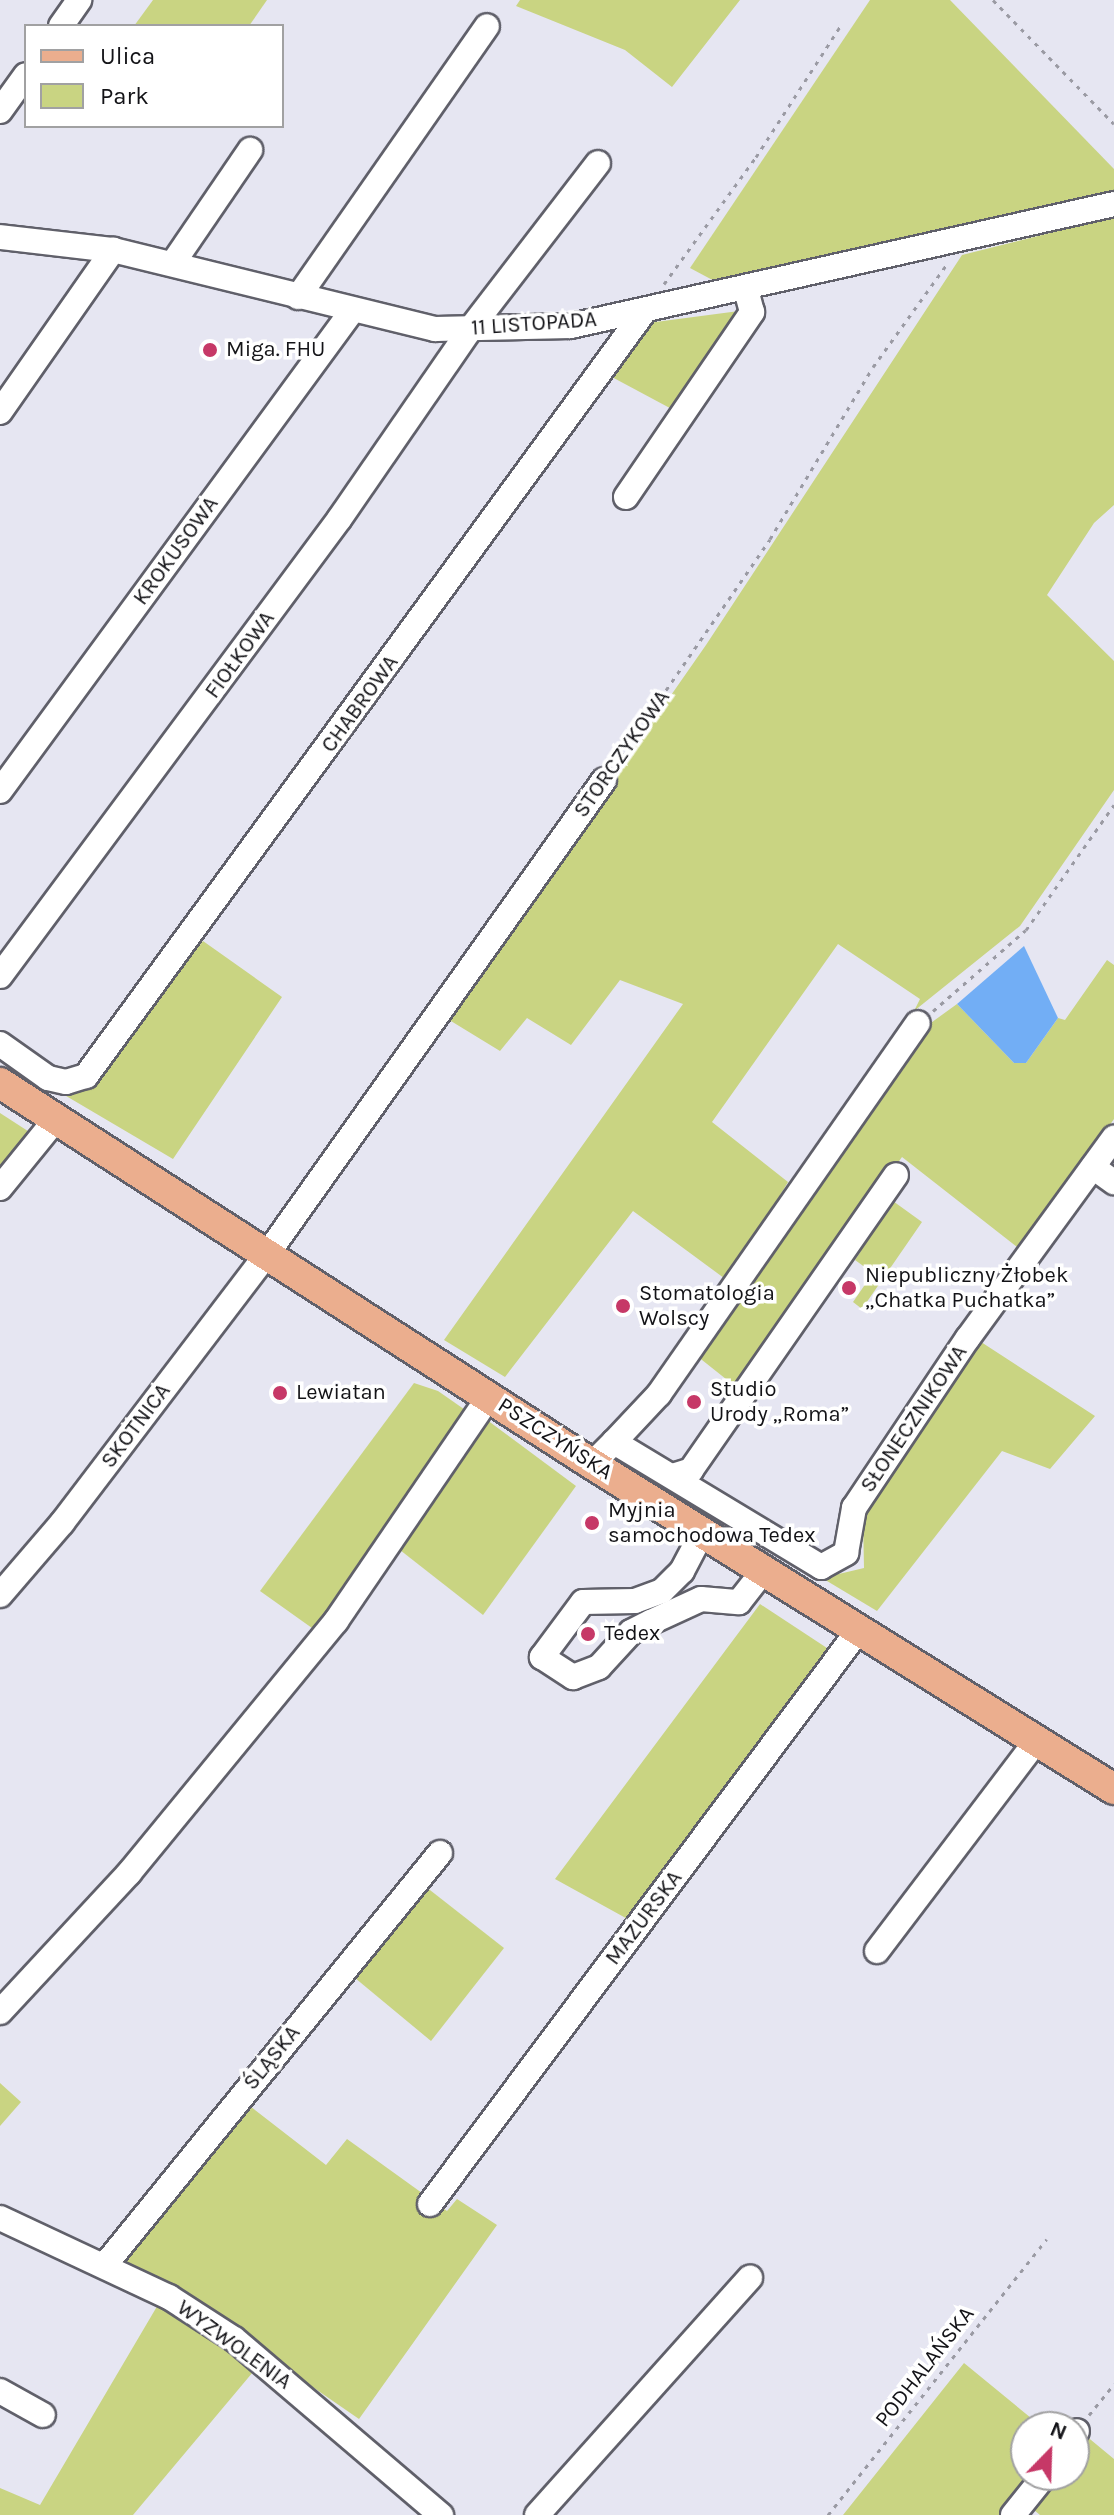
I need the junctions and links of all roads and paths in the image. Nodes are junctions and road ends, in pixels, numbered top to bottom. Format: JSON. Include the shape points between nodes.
{"nodes":[{"id":1,"x":79,"y":0,"type":"edge"},
{"id":2,"x":993,"y":0,"type":"edge"},
{"id":3,"x":62,"y":24,"type":"edge"},
{"id":4,"x":841,"y":25,"type":"dead end"},
{"id":5,"x":487,"y":26,"type":"dead end"},
{"id":6,"x":24,"y":78,"type":"edge"},
{"id":7,"x":0,"y":111,"type":"edge"},
{"id":8,"x":1114,"y":124,"type":"edge"},
{"id":9,"x":250,"y":150,"type":"dead end"},
{"id":10,"x":598,"y":163,"type":"dead end"},
{"id":11,"x":1114,"y":204,"type":"edge"},
{"id":12,"x":0,"y":237,"type":"edge"},
{"id":13,"x":953,"y":242,"type":"junction"},
{"id":14,"x":113,"y":250,"type":"junction"},
{"id":15,"x":173,"y":263,"type":"junction"},
{"id":16,"x":746,"y":289,"type":"junction"},
{"id":17,"x":298,"y":297,"type":"junction"},
{"id":18,"x":352,"y":311,"type":"junction"},
{"id":19,"x":643,"y":313,"type":"junction"},
{"id":20,"x":471,"y":328,"type":"junction"},
{"id":21,"x":0,"y":412,"type":"edge"},
{"id":22,"x":626,"y":497,"type":"dead end"},
{"id":23,"x":604,"y":780,"type":"joint"},
{"id":24,"x":0,"y":791,"type":"edge"},
{"id":25,"x":1114,"y":805,"type":"edge"},
{"id":26,"x":0,"y":976,"type":"edge"},
{"id":27,"x":918,"y":1023,"type":"joint"},
{"id":28,"x":0,"y":1044,"type":"edge"},
{"id":29,"x":0,"y":1083,"type":"edge"},
{"id":30,"x":56,"y":1119,"type":"junction"},
{"id":31,"x":1114,"y":1138,"type":"edge"},
{"id":32,"x":1093,"y":1167,"type":"junction"},
{"id":33,"x":896,"y":1175,"type":"dead end"},
{"id":34,"x":1114,"y":1182,"type":"edge"},
{"id":35,"x":0,"y":1188,"type":"edge"},
{"id":36,"x":268,"y":1253,"type":"junction"},
{"id":37,"x":489,"y":1397,"type":"junction"},
{"id":38,"x":614,"y":1442,"type":"junction"},
{"id":39,"x":592,"y":1464,"type":"junction"},
{"id":40,"x":676,"y":1475,"type":"junction"},
{"id":41,"x":702,"y":1533,"type":"junction"},
{"id":42,"x":682,"y":1571,"type":"junction"},
{"id":43,"x":763,"y":1571,"type":"junction"},
{"id":44,"x":0,"y":1595,"type":"edge"},
{"id":45,"x":701,"y":1599,"type":"junction"},
{"id":46,"x":858,"y":1631,"type":"junction"},
{"id":47,"x":1037,"y":1740,"type":"junction"},
{"id":48,"x":1114,"y":1789,"type":"edge"},
{"id":49,"x":440,"y":1853,"type":"dead end"},
{"id":50,"x":877,"y":1951,"type":"dead end"},
{"id":51,"x":0,"y":2012,"type":"edge"},
{"id":52,"x":430,"y":2204,"type":"dead end"},
{"id":53,"x":0,"y":2218,"type":"edge"},
{"id":54,"x":1047,"y":2239,"type":"dead end"},
{"id":55,"x":105,"y":2265,"type":"junction"},
{"id":56,"x":750,"y":2278,"type":"dead end"},
{"id":57,"x":1114,"y":2384,"type":"edge"},
{"id":58,"x":0,"y":2391,"type":"edge"},
{"id":59,"x":1090,"y":2414,"type":"edge"},
{"id":60,"x":43,"y":2415,"type":"dead end"},
{"id":61,"x":1032,"y":2491,"type":"edge"},
{"id":62,"x":441,"y":2515,"type":"edge"},
{"id":63,"x":537,"y":2515,"type":"edge"},
{"id":64,"x":828,"y":2515,"type":"edge"},
{"id":65,"x":1013,"y":2515,"type":"edge"}],
"edges":[{"from":1,"to":3,"type":"street"},
{"from":2,"to":8,"type":"path"},
{"from":4,"to":19,"type":"path","via":[[756,157]]},
{"from":5,"to":17,"type":"street"},
{"from":6,"to":7,"type":"street"},
{"from":9,"to":15,"type":"street"},
{"from":10,"to":20,"type":"street","name":"FIOŁKOWA"},
{"from":11,"to":13,"type":"street","name":"11 LISTOPADA"},
{"from":12,"to":14,"type":"street","name":"11 LISTOPADA"},
{"from":13,"to":16,"type":"street","name":"11 LISTOPADA"},
{"from":13,"to":23,"type":"path","name":"STORCZYKOWA","via":[[949,262],[873,367],[770,539]]},
{"from":14,"to":15,"type":"street","name":"11 LISTOPADA"},
{"from":14,"to":21,"type":"street"},
{"from":15,"to":17,"type":"street","name":"11 LISTOPADA"},
{"from":16,"to":19,"type":"street","name":"11 LISTOPADA"},
{"from":16,"to":22,"type":"street","via":[[752,312]]},
{"from":17,"to":18,"type":"street","name":"11 LISTOPADA"},
{"from":18,"to":20,"type":"street","name":"11 LISTOPADA","via":[[435,329]]},
{"from":18,"to":24,"type":"street","name":"KROKUSOWA"},
{"from":19,"to":20,"type":"street","name":"11 LISTOPADA","via":[[571,326]]},
{"from":19,"to":28,"type":"street","name":"CHABROWA","via":[[181,953],[86,1076],[66,1082],[24,1064]]},
{"from":20,"to":26,"type":"street","name":"FIOŁKOWA","via":[[340,518]]},
{"from":23,"to":36,"type":"street","name":"STORCZYKOWA"},
{"from":25,"to":27,"type":"path","via":[[1026,930]]},
{"from":27,"to":38,"type":"street","via":[[659,1394]]},
{"from":29,"to":30,"type":"main road","name":"PSZCZYŃSKA"},
{"from":30,"to":35,"type":"street"},
{"from":30,"to":36,"type":"main road","name":"PSZCZYŃSKA"},
{"from":31,"to":32,"type":"street","name":"SŁONECZNIKOWA"},
{"from":32,"to":34,"type":"street"},
{"from":32,"to":40,"type":"street","name":"SŁONECZNIKOWA","via":[[968,1338],[854,1508],[846,1553],[821,1567]]},
{"from":33,"to":40,"type":"street","via":[[691,1470]]},
{"from":36,"to":37,"type":"main road","name":"PSZCZYŃSKA"},
{"from":36,"to":44,"type":"street","name":"SKOTNICA","via":[[62,1523]]},
{"from":37,"to":39,"type":"main road","name":"PSZCZYŃSKA"},
{"from":37,"to":51,"type":"street","via":[[336,1621],[129,1873]]},
{"from":38,"to":39,"type":"street"},
{"from":38,"to":40,"type":"street","name":"SŁONECZNIKOWA"},
{"from":39,"to":41,"type":"main road","name":"PSZCZYŃSKA"},
{"from":41,"to":42,"type":"street"},
{"from":41,"to":43,"type":"main road","name":"PSZCZYŃSKA"},
{"from":42,"to":45,"type":"street"},
{"from":42,"to":45,"type":"street","via":[[662,1591],[635,1601],[583,1602],[542,1657],[573,1677],[599,1667],[631,1632]]},
{"from":43,"to":45,"type":"street","via":[[739,1602]]},
{"from":43,"to":46,"type":"main road","name":"PSZCZYŃSKA"},
{"from":46,"to":47,"type":"main road","name":"PSZCZYŃSKA"},
{"from":46,"to":52,"type":"street","name":"MAZURSKA"},
{"from":47,"to":48,"type":"main road","name":"PSZCZYŃSKA"},
{"from":47,"to":50,"type":"street"},
{"from":49,"to":55,"type":"street","name":"ŚLĄSKA"},
{"from":53,"to":55,"type":"street","name":"WYZWOLENIA"},
{"from":54,"to":64,"type":"path","name":"PODHALAŃSKA"},
{"from":55,"to":62,"type":"street","name":"WYZWOLENIA","via":[[234,2339]]},
{"from":56,"to":63,"type":"street"},
{"from":57,"to":59,"type":"path"},
{"from":58,"to":60,"type":"street"},
{"from":61,"to":65,"type":"street"}]}
